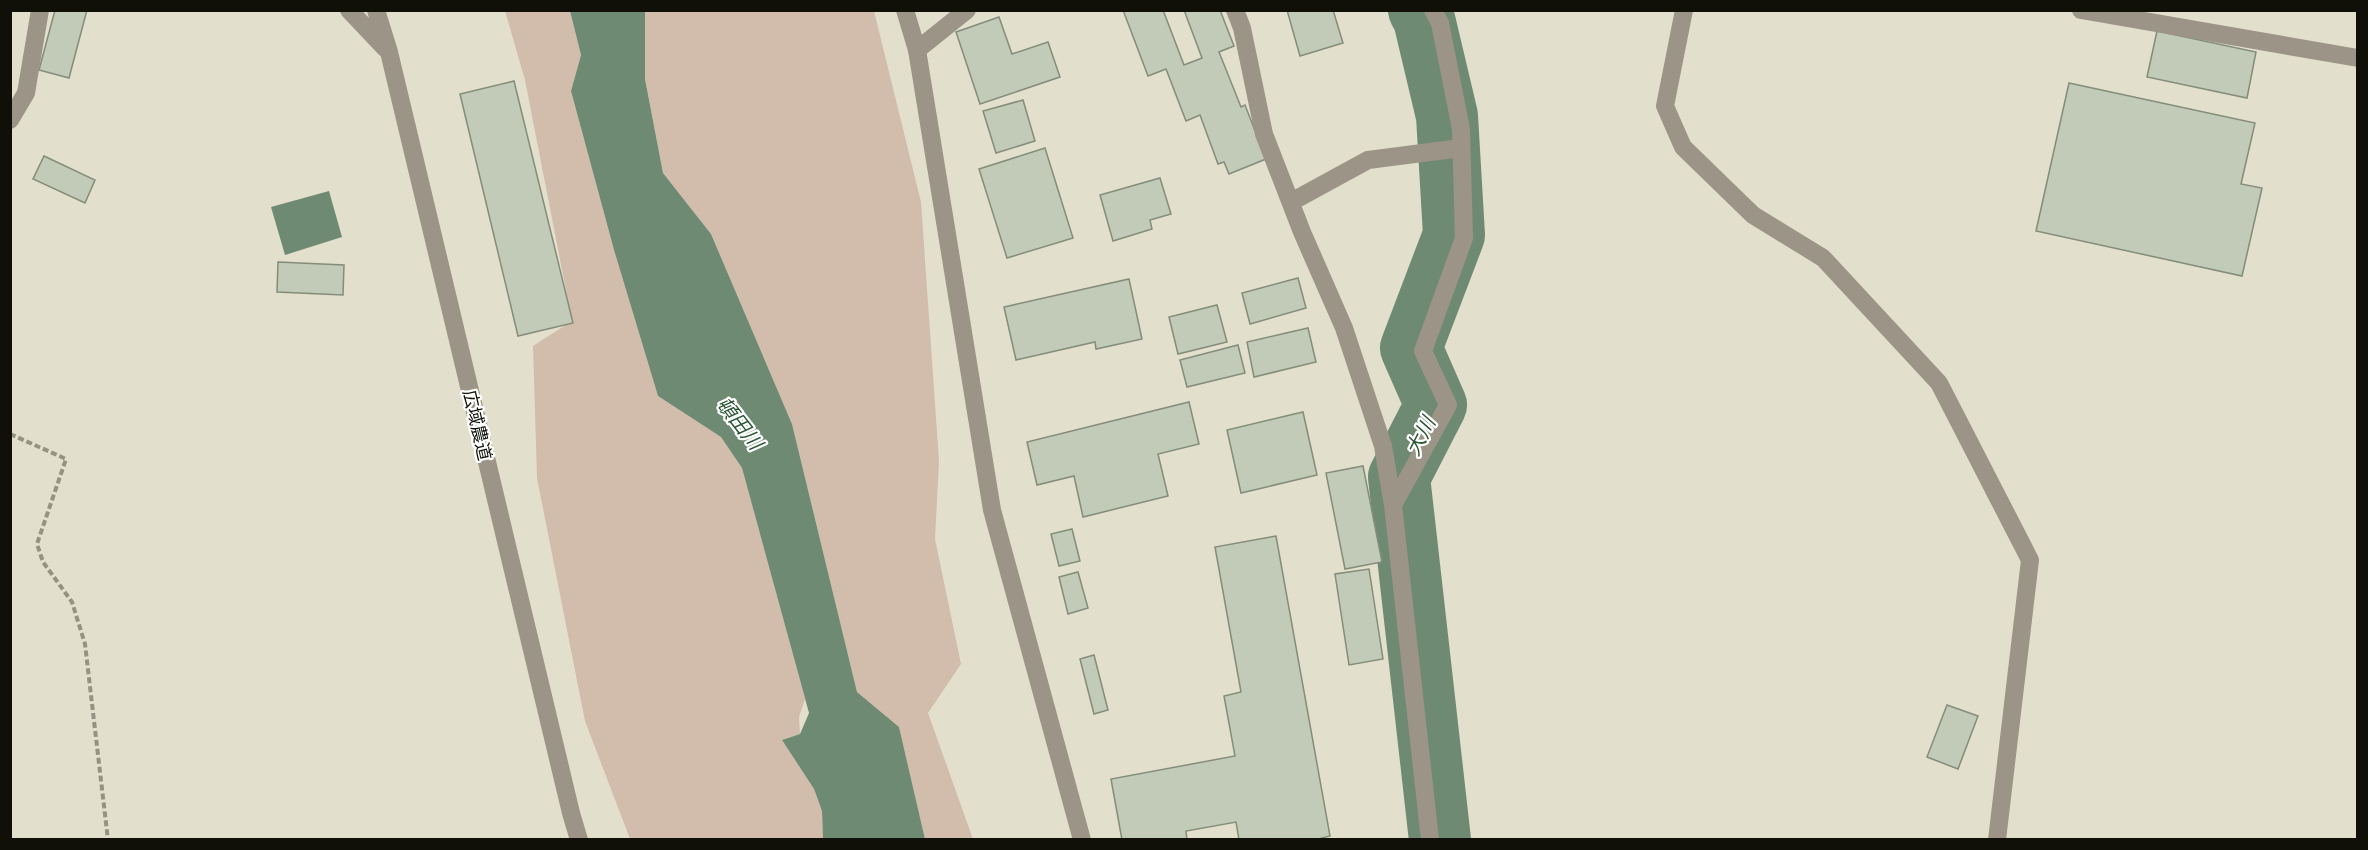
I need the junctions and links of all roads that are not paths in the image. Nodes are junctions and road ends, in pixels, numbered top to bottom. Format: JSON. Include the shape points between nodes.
{"nodes":[{"id":1,"x":40,"y":10,"type":"edge"},
{"id":2,"x":349,"y":10,"type":"edge"},
{"id":3,"x":376,"y":10,"type":"edge"},
{"id":4,"x":904,"y":10,"type":"edge"},
{"id":5,"x":967,"y":10,"type":"edge"},
{"id":6,"x":1235,"y":10,"type":"edge"},
{"id":7,"x":1433,"y":10,"type":"edge"},
{"id":8,"x":1684,"y":10,"type":"edge"},
{"id":9,"x":2081,"y":10,"type":"edge"},
{"id":10,"x":917,"y":50,"type":"junction"},
{"id":11,"x":389,"y":52,"type":"junction"},
{"id":12,"x":2358,"y":58,"type":"edge"},
{"id":13,"x":10,"y":120,"type":"edge"},
{"id":14,"x":1461,"y":148,"type":"junction"},
{"id":15,"x":1291,"y":202,"type":"junction"},
{"id":16,"x":1393,"y":505,"type":"junction"},
{"id":17,"x":579,"y":840,"type":"edge"},
{"id":18,"x":1082,"y":840,"type":"edge"},
{"id":19,"x":1430,"y":840,"type":"edge"},
{"id":20,"x":1997,"y":840,"type":"edge"}],
"edges":[{"from":1,"to":13,"type":"street","via":[[26,93]]},
{"from":2,"to":11,"type":"street"},
{"from":3,"to":11,"type":"street","name":"広域農道"},
{"from":4,"to":10,"type":"street"},
{"from":5,"to":10,"type":"street"},
{"from":6,"to":15,"type":"street","via":[[1264,134]]},
{"from":7,"to":14,"type":"street","via":[[1440,22],[1461,129]]},
{"from":8,"to":20,"type":"street","via":[[1665,106],[1683,147],[1753,215],[1823,258],[1939,383],[2030,560]]},
{"from":9,"to":12,"type":"street"},
{"from":10,"to":18,"type":"street","via":[[992,510]]},
{"from":11,"to":17,"type":"street","name":"広域農道"},
{"from":14,"to":15,"type":"street","via":[[1368,160]]},
{"from":14,"to":16,"type":"street","via":[[1464,238],[1423,351],[1448,405]]},
{"from":15,"to":16,"type":"street","via":[[1344,328],[1383,446]]},
{"from":16,"to":19,"type":"street"}]}
